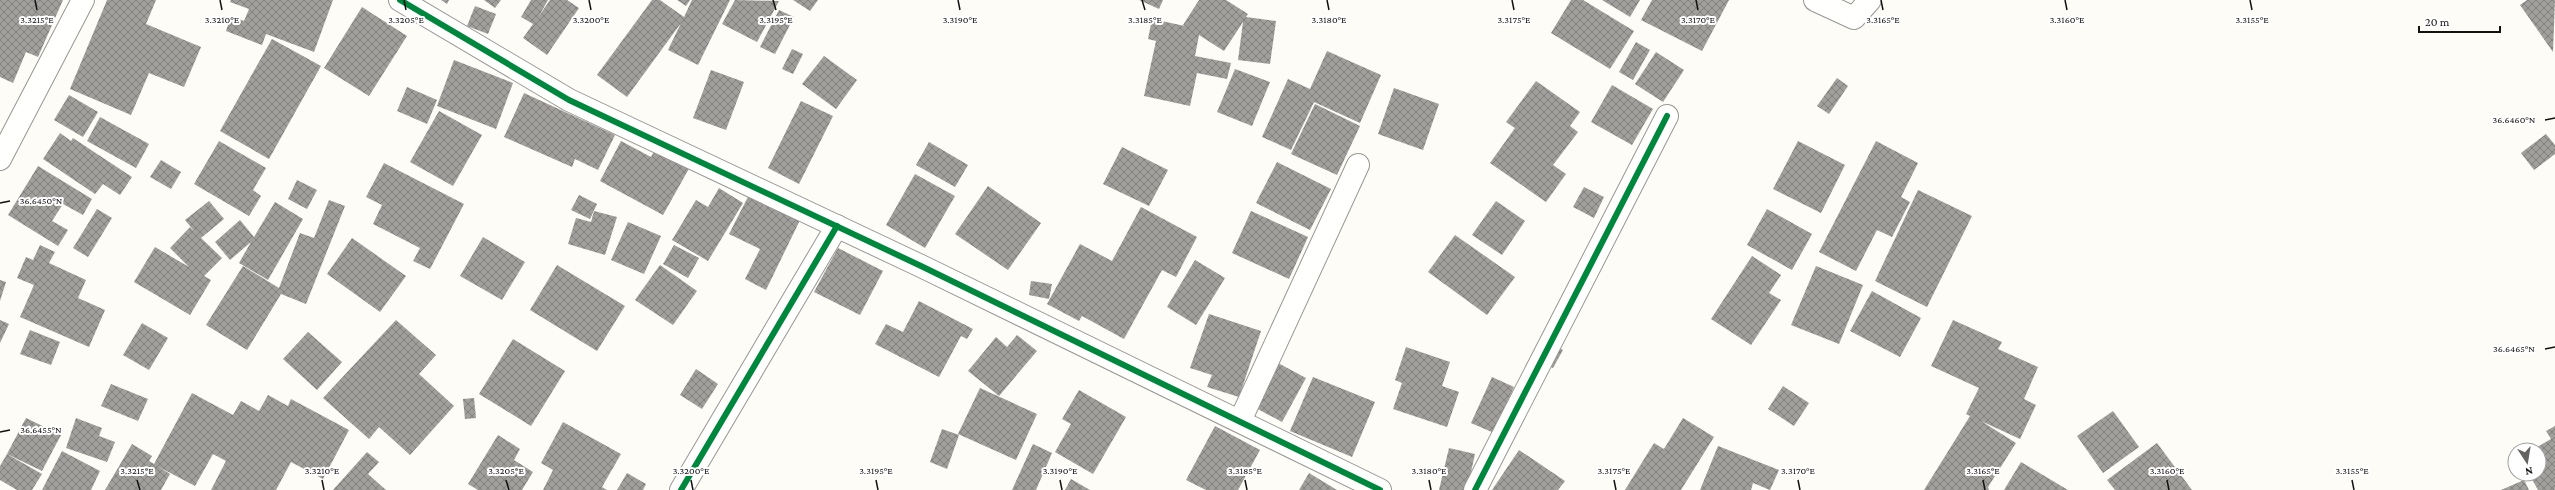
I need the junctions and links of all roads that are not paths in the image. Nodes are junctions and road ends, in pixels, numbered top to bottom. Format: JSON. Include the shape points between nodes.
{"nodes":[{"id":1,"x":83,"y":0,"type":"edge"},
{"id":2,"x":400,"y":0,"type":"edge"},
{"id":3,"x":1815,"y":0,"type":"edge"},
{"id":4,"x":1870,"y":0,"type":"edge"},
{"id":5,"x":1667,"y":116,"type":"dead end"},
{"id":6,"x":2,"y":149,"type":"edge"},
{"id":7,"x":1358,"y":165,"type":"dead end"},
{"id":8,"x":837,"y":226,"type":"junction"},
{"id":9,"x":1240,"y":422,"type":"junction"},
{"id":10,"x":681,"y":490,"type":"edge"},
{"id":11,"x":1380,"y":490,"type":"edge"},
{"id":12,"x":1475,"y":490,"type":"edge"}],
"edges":[{"from":1,"to":6,"type":"street"},
{"from":2,"to":8,"type":"street","via":[[568,100]]},
{"from":3,"to":4,"type":"street","via":[[1854,18]]},
{"from":5,"to":12,"type":"street"},
{"from":7,"to":9,"type":"street"},
{"from":8,"to":9,"type":"street"},
{"from":8,"to":10,"type":"street"},
{"from":9,"to":11,"type":"street"}]}
